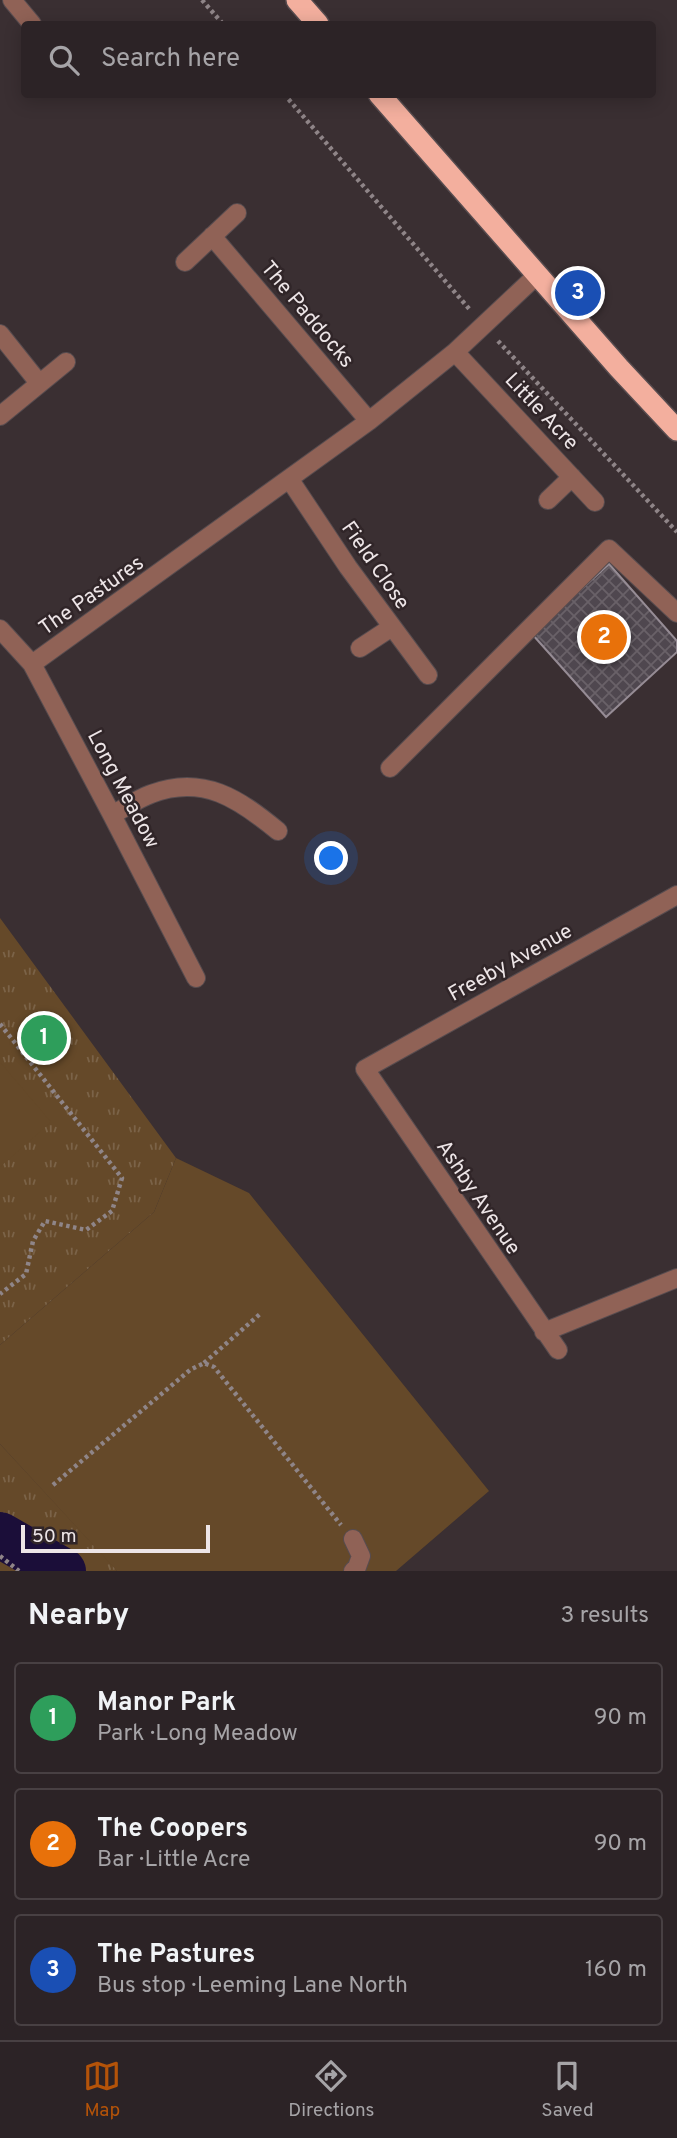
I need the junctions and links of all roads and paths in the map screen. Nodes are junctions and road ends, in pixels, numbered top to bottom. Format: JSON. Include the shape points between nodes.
{"nodes":[{"id":1,"x":12,"y":0,"type":"edge"},
{"id":2,"x":202,"y":0,"type":"edge"},
{"id":3,"x":297,"y":0,"type":"edge"},
{"id":4,"x":30,"y":21,"type":"edge"},
{"id":5,"x":220,"y":21,"type":"edge"},
{"id":6,"x":315,"y":21,"type":"edge"},
{"id":7,"x":382,"y":98,"type":"edge"},
{"id":8,"x":237,"y":213,"type":"dead end"},
{"id":9,"x":212,"y":236,"type":"junction"},
{"id":10,"x":185,"y":262,"type":"dead end"},
{"id":11,"x":537,"y":275,"type":"junction"},
{"id":12,"x":0,"y":334,"type":"edge"},
{"id":13,"x":455,"y":352,"type":"junction"},
{"id":14,"x":66,"y":362,"type":"dead end"},
{"id":15,"x":39,"y":383,"type":"junction"},
{"id":16,"x":0,"y":416,"type":"edge"},
{"id":17,"x":369,"y":421,"type":"junction"},
{"id":18,"x":677,"y":430,"type":"edge"},
{"id":19,"x":572,"y":477,"type":"junction"},
{"id":20,"x":290,"y":480,"type":"junction"},
{"id":21,"x":548,"y":500,"type":"dead end"},
{"id":22,"x":595,"y":502,"type":"dead end"},
{"id":23,"x":677,"y":613,"type":"edge"},
{"id":24,"x":392,"y":627,"type":"junction"},
{"id":25,"x":0,"y":629,"type":"edge"},
{"id":26,"x":360,"y":648,"type":"dead end"},
{"id":27,"x":32,"y":664,"type":"junction"},
{"id":28,"x":428,"y":675,"type":"dead end"},
{"id":29,"x":390,"y":768,"type":"dead end"},
{"id":30,"x":112,"y":815,"type":"junction"},
{"id":31,"x":278,"y":831,"type":"dead end"},
{"id":32,"x":677,"y":895,"type":"edge"},
{"id":33,"x":196,"y":978,"type":"dead end"},
{"id":34,"x":0,"y":1024,"type":"edge"},
{"id":35,"x":365,"y":1069,"type":"joint"},
{"id":36,"x":677,"y":1278,"type":"edge"},
{"id":37,"x":0,"y":1294,"type":"edge"},
{"id":38,"x":260,"y":1314,"type":"dead end"},
{"id":39,"x":544,"y":1332,"type":"junction"},
{"id":40,"x":558,"y":1350,"type":"dead end"},
{"id":41,"x":204,"y":1363,"type":"junction"},
{"id":42,"x":53,"y":1485,"type":"dead end"},
{"id":43,"x":353,"y":1539,"type":"joint"},
{"id":44,"x":0,"y":1556,"type":"edge"},
{"id":45,"x":19,"y":1571,"type":"edge"},
{"id":46,"x":353,"y":1571,"type":"edge"}],
"edges":[{"from":1,"to":4,"type":"street"},
{"from":2,"to":5,"type":"path"},
{"from":3,"to":6,"type":"highway"},
{"from":7,"to":11,"type":"highway"},
{"from":8,"to":9,"type":"street"},
{"from":9,"to":10,"type":"street"},
{"from":9,"to":17,"type":"street","name":"The Paddocks"},
{"from":11,"to":13,"type":"street","name":"The Pastures"},
{"from":11,"to":18,"type":"highway"},
{"from":12,"to":15,"type":"street"},
{"from":13,"to":17,"type":"street","name":"The Pastures"},
{"from":13,"to":19,"type":"street","name":"Little Acre"},
{"from":14,"to":15,"type":"street"},
{"from":15,"to":16,"type":"street"},
{"from":17,"to":20,"type":"street","name":"The Pastures"},
{"from":19,"to":21,"type":"street"},
{"from":19,"to":22,"type":"street","name":"Little Acre"},
{"from":20,"to":24,"type":"street","name":"Field Close"},
{"from":20,"to":27,"type":"street","name":"The Pastures"},
{"from":23,"to":29,"type":"street","via":[[609,549]]},
{"from":24,"to":26,"type":"street"},
{"from":24,"to":28,"type":"street","name":"Field Close"},
{"from":25,"to":27,"type":"street","name":"Long Meadow"},
{"from":27,"to":30,"type":"street","name":"Long Meadow"},
{"from":30,"to":31,"type":"street","via":[[176,787],[212,789],[246,805]]},
{"from":30,"to":33,"type":"street","name":"Long Meadow"},
{"from":32,"to":35,"type":"street","name":"Freeby Avenue"},
{"from":34,"to":37,"type":"path","via":[[122,1178],[112,1211],[86,1230],[45,1221],[33,1241],[26,1274]]},
{"from":35,"to":39,"type":"street","name":"Ashby Avenue"},
{"from":36,"to":39,"type":"street"},
{"from":38,"to":41,"type":"path"},
{"from":39,"to":40,"type":"street","name":"Ashby Avenue"},
{"from":41,"to":42,"type":"path"},
{"from":41,"to":43,"type":"path","via":[[214,1367]]},
{"from":43,"to":46,"type":"street","via":[[361,1556]]},
{"from":44,"to":45,"type":"path"}]}
